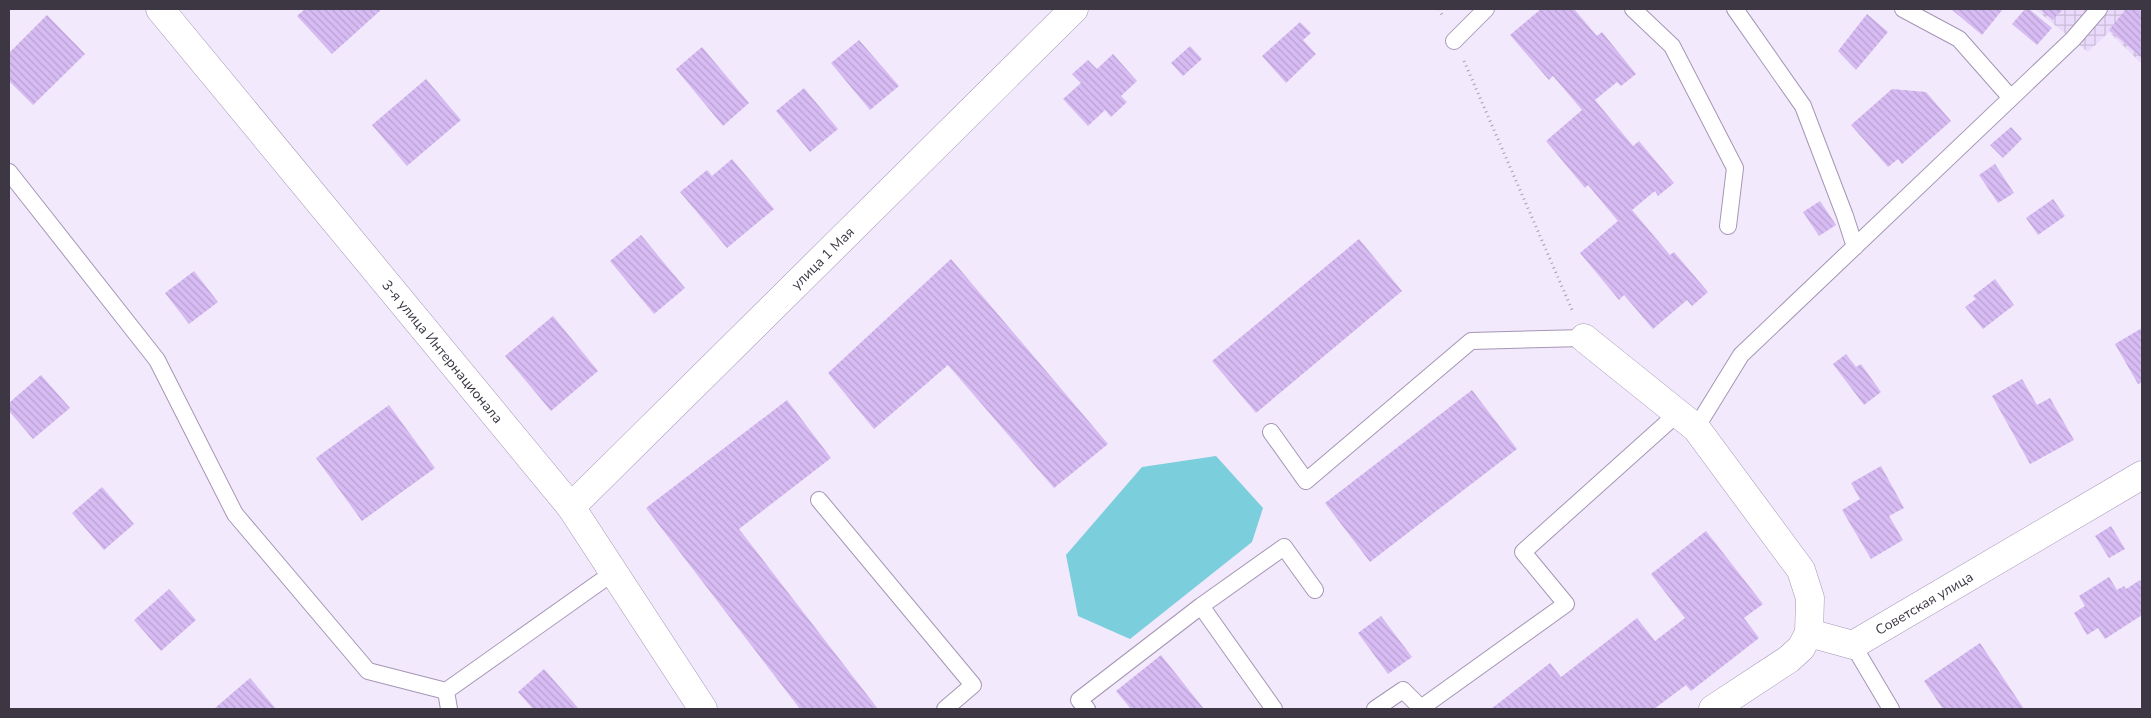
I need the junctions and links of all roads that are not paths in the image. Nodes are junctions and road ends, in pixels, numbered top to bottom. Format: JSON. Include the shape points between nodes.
{"nodes":[{"id":1,"x":160,"y":9,"type":"edge"},
{"id":2,"x":1074,"y":9,"type":"edge"},
{"id":3,"x":1486,"y":9,"type":"edge"},
{"id":4,"x":1633,"y":9,"type":"edge"},
{"id":5,"x":1736,"y":9,"type":"edge"},
{"id":6,"x":1903,"y":9,"type":"edge"},
{"id":7,"x":2099,"y":9,"type":"edge"},
{"id":8,"x":1454,"y":41,"type":"road end"},
{"id":9,"x":2011,"y":98,"type":"junction"},
{"id":10,"x":9,"y":172,"type":"edge"},
{"id":11,"x":1728,"y":226,"type":"dead end"},
{"id":12,"x":1855,"y":247,"type":"junction"},
{"id":13,"x":1584,"y":338,"type":"joint"},
{"id":14,"x":1687,"y":421,"type":"junction"},
{"id":15,"x":1271,"y":432,"type":"dead end"},
{"id":16,"x":2142,"y":475,"type":"edge"},
{"id":17,"x":819,"y":500,"type":"dead end"},
{"id":18,"x":571,"y":507,"type":"junction"},
{"id":19,"x":614,"y":572,"type":"junction"},
{"id":20,"x":1315,"y":590,"type":"dead end"},
{"id":21,"x":1201,"y":606,"type":"junction"},
{"id":22,"x":1809,"y":633,"type":"junction"},
{"id":23,"x":1853,"y":645,"type":"junction"},
{"id":24,"x":446,"y":690,"type":"junction"},
{"id":25,"x":1422,"y":708,"type":"edge"},
{"id":26,"x":449,"y":709,"type":"edge"},
{"id":27,"x":703,"y":709,"type":"edge"},
{"id":28,"x":945,"y":709,"type":"edge"},
{"id":29,"x":1087,"y":709,"type":"edge"},
{"id":30,"x":1274,"y":709,"type":"edge"},
{"id":31,"x":1375,"y":709,"type":"edge"},
{"id":32,"x":1712,"y":709,"type":"edge"},
{"id":33,"x":1891,"y":709,"type":"edge"}],
"edges":[{"from":1,"to":18,"type":"street","name":"3-я улица Интернационала"},
{"from":2,"to":18,"type":"street","name":"улица 1 Мая"},
{"from":3,"to":8,"type":"lane"},
{"from":4,"to":11,"type":"lane","via":[[1672,46],[1736,168]]},
{"from":5,"to":12,"type":"lane","via":[[1803,106]]},
{"from":6,"to":9,"type":"lane","via":[[1959,39]]},
{"from":7,"to":9,"type":"lane","via":[[2073,39]]},
{"from":9,"to":12,"type":"lane"},
{"from":10,"to":24,"type":"lane","via":[[156,360],[235,514],[368,671]]},
{"from":12,"to":14,"type":"lane","via":[[1741,355]]},
{"from":13,"to":14,"type":"street"},
{"from":13,"to":15,"type":"lane","via":[[1471,340],[1306,481]]},
{"from":14,"to":22,"type":"street","via":[[1800,570],[1810,598]]},
{"from":14,"to":25,"type":"lane","via":[[1522,552],[1566,604]]},
{"from":16,"to":23,"type":"street","name":"Советская улица"},
{"from":17,"to":28,"type":"lane","via":[[973,685]]},
{"from":18,"to":19,"type":"street","name":"3-я улица Интернационала"},
{"from":19,"to":24,"type":"lane"},
{"from":19,"to":27,"type":"street","name":"3-я улица Интернационала"},
{"from":20,"to":21,"type":"lane","via":[[1284,546]]},
{"from":21,"to":29,"type":"lane","via":[[1080,700]]},
{"from":21,"to":30,"type":"lane"},
{"from":22,"to":23,"type":"street"},
{"from":22,"to":32,"type":"street","via":[[1801,648],[1789,659]]},
{"from":23,"to":33,"type":"lane"},
{"from":24,"to":26,"type":"lane"},
{"from":25,"to":31,"type":"lane","via":[[1403,690]]}]}
